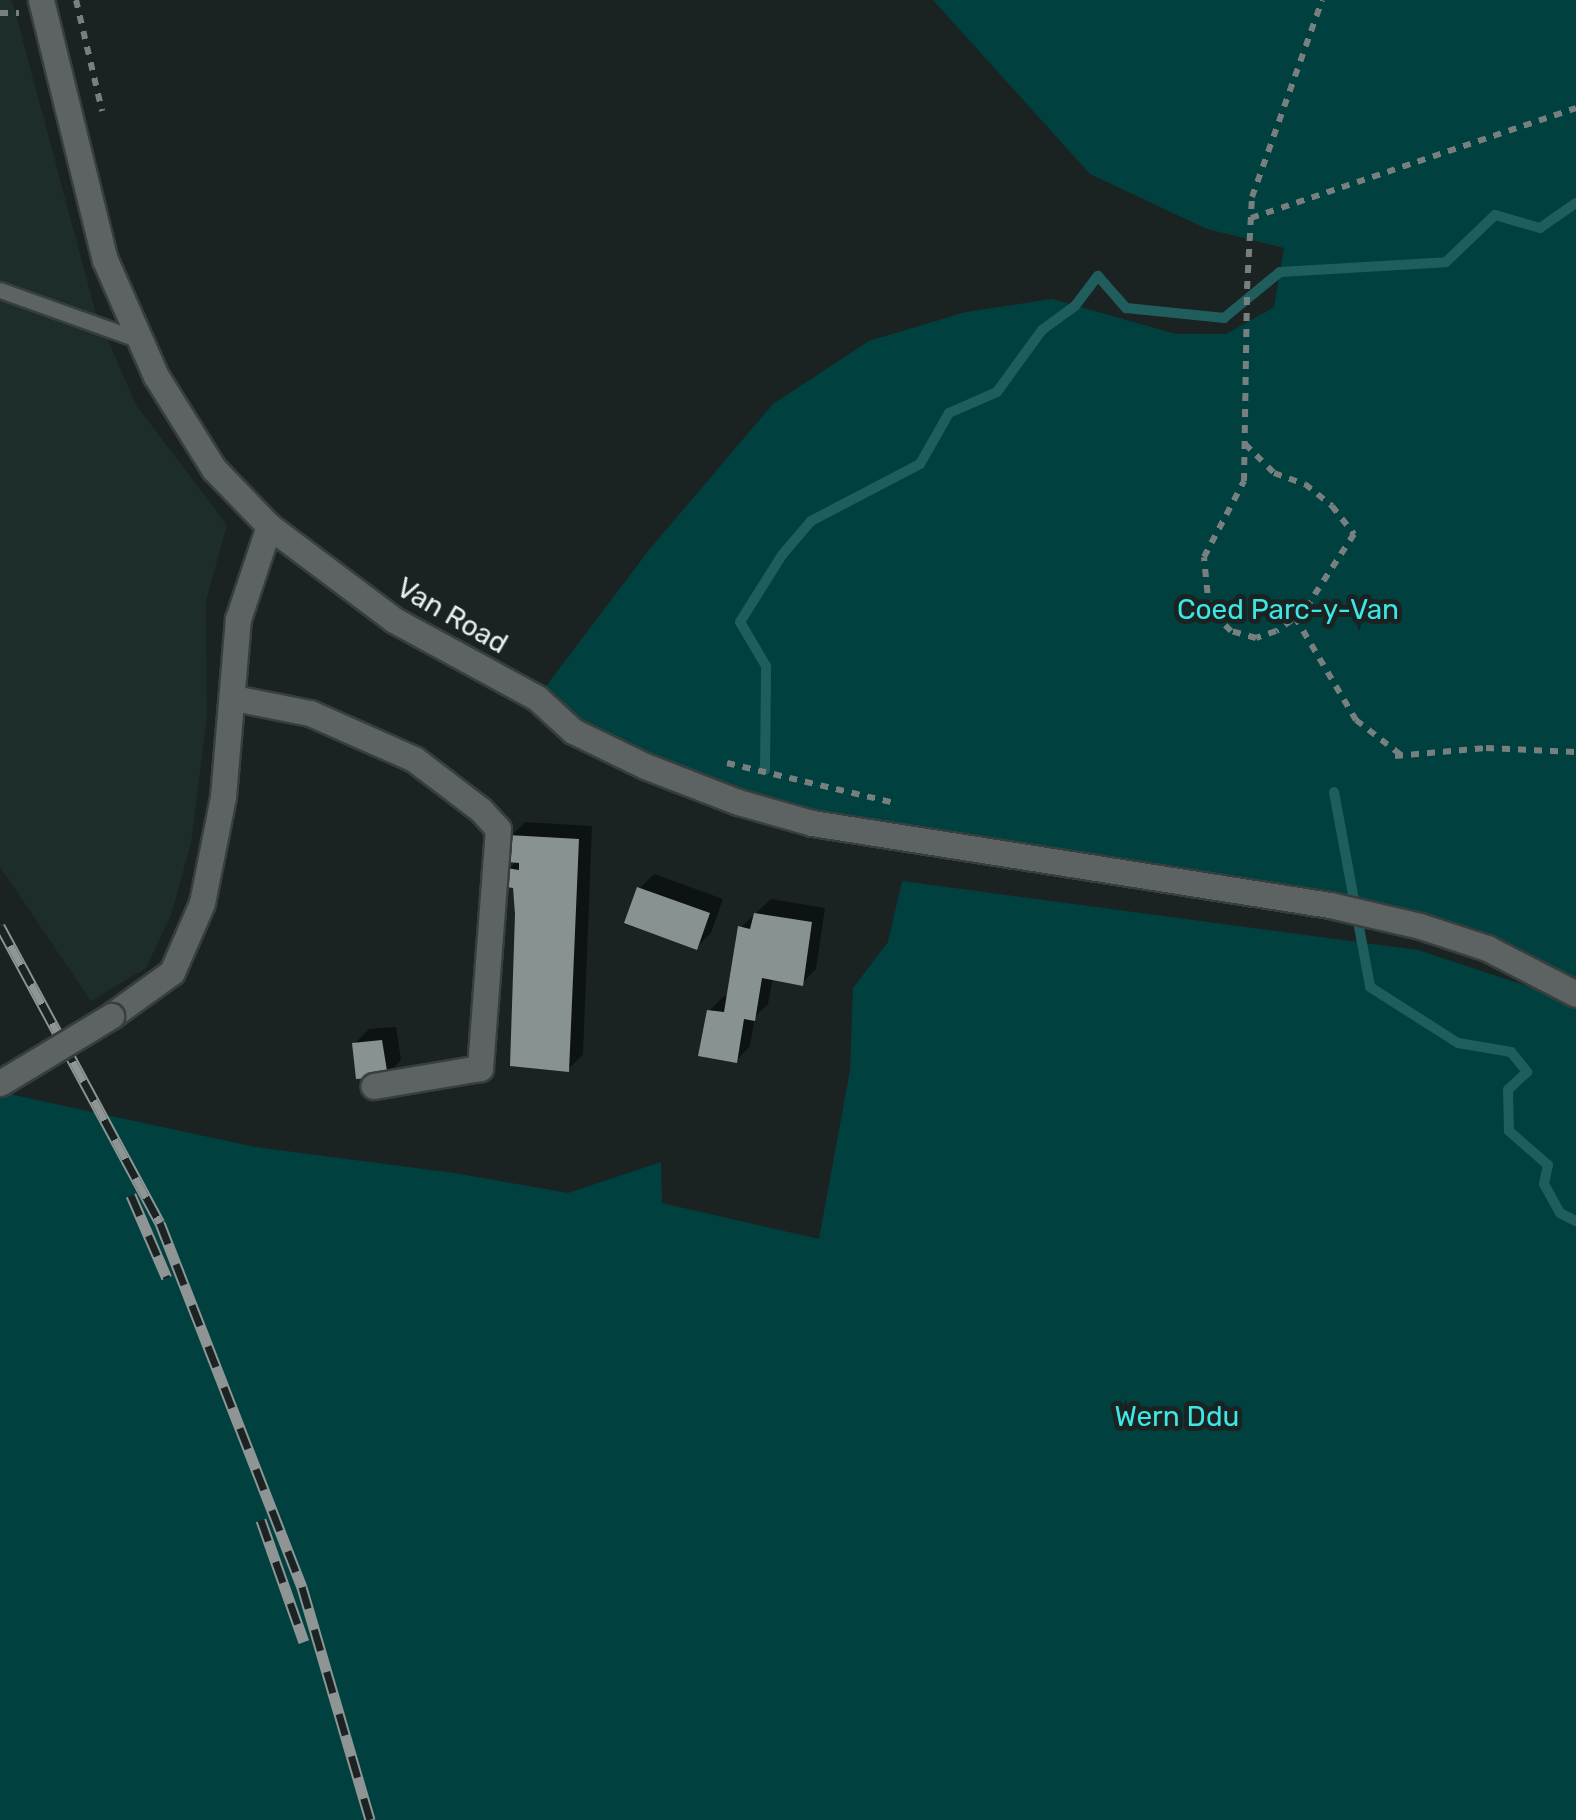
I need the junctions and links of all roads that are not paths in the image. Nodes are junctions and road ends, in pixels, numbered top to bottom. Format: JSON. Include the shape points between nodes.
{"nodes":[{"id":1,"x":41,"y":0,"type":"edge"},
{"id":2,"x":0,"y":290,"type":"edge"},
{"id":3,"x":140,"y":340,"type":"junction"},
{"id":4,"x":269,"y":526,"type":"junction"},
{"id":5,"x":234,"y":698,"type":"junction"},
{"id":6,"x":1576,"y":994,"type":"edge"},
{"id":7,"x":0,"y":1083,"type":"edge"},
{"id":8,"x":374,"y":1086,"type":"dead end"}],
"edges":[{"from":1,"to":3,"type":"street","name":"Van Road","via":[[105,260]]},
{"from":2,"to":3,"type":"lane"},
{"from":3,"to":4,"type":"street","name":"Van Road","via":[[214,468]]},
{"from":4,"to":5,"type":"street","via":[[238,620]]},
{"from":4,"to":6,"type":"street","name":"Van Road","via":[[394,620],[537,698],[573,730],[645,766],[812,823],[1330,905],[1420,926],[1486,948]]},
{"from":5,"to":7,"type":"street","bridge":true,"via":[[202,903],[172,972]]},
{"from":5,"to":8,"type":"street","via":[[310,713],[414,759],[498,829],[480,1068]]}]}
